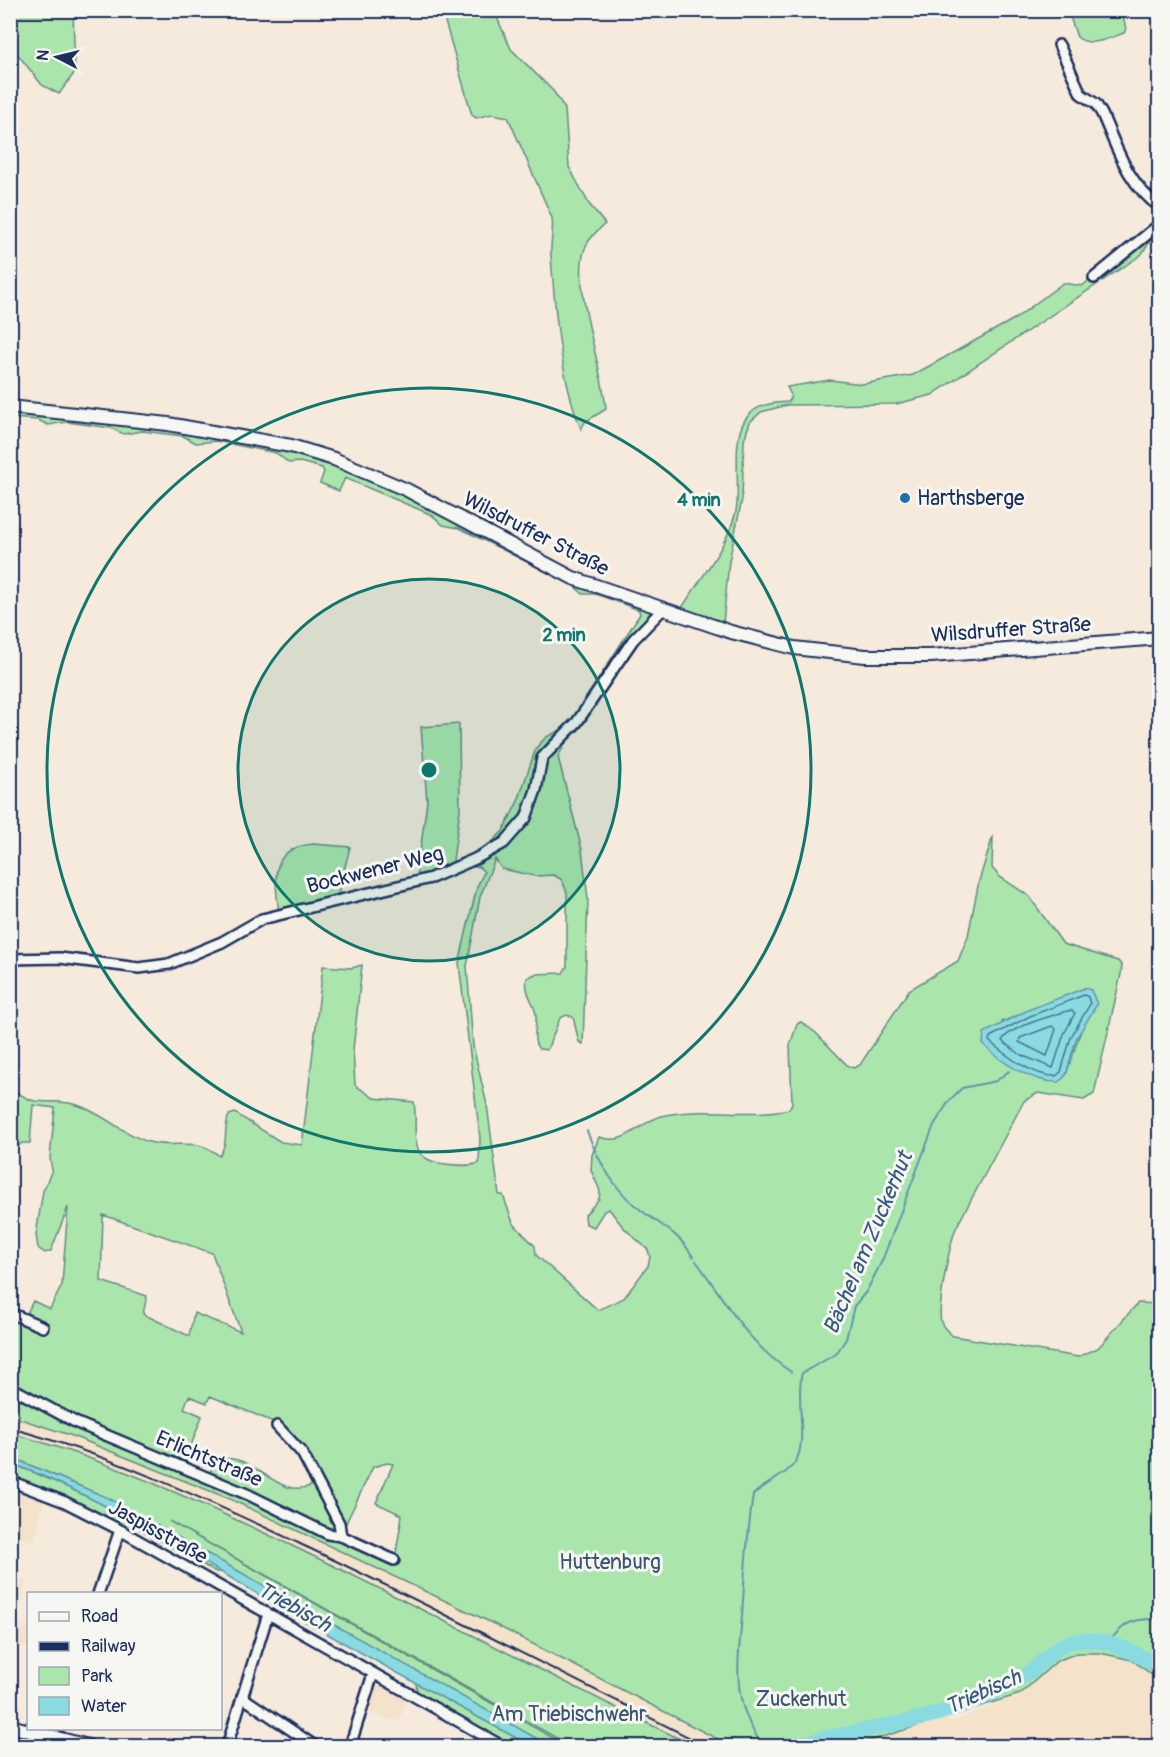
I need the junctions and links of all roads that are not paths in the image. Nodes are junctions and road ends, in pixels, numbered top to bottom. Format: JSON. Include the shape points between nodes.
{"nodes":[{"id":1,"x":1059,"y":45,"type":"dead end"},
{"id":2,"x":1160,"y":207,"type":"edge"},
{"id":3,"x":1160,"y":224,"type":"edge"},
{"id":4,"x":1094,"y":278,"type":"dead end"},
{"id":5,"x":10,"y":407,"type":"edge"},
{"id":6,"x":662,"y":610,"type":"junction"},
{"id":7,"x":1160,"y":638,"type":"edge"},
{"id":8,"x":10,"y":959,"type":"edge"},
{"id":9,"x":10,"y":1313,"type":"edge"},
{"id":10,"x":43,"y":1327,"type":"dead end"},
{"id":11,"x":10,"y":1387,"type":"edge"},
{"id":12,"x":277,"y":1426,"type":"dead end"},
{"id":13,"x":10,"y":1481,"type":"edge"},
{"id":14,"x":120,"y":1530,"type":"junction"},
{"id":15,"x":342,"y":1536,"type":"junction"},
{"id":16,"x":394,"y":1560,"type":"dead end"},
{"id":17,"x":10,"y":1582,"type":"edge"},
{"id":18,"x":10,"y":1591,"type":"edge"},
{"id":19,"x":98,"y":1592,"type":"edge"},
{"id":20,"x":268,"y":1614,"type":"junction"},
{"id":21,"x":373,"y":1674,"type":"junction"},
{"id":22,"x":242,"y":1697,"type":"junction"},
{"id":23,"x":10,"y":1726,"type":"edge"},
{"id":24,"x":27,"y":1728,"type":"edge"},
{"id":25,"x":52,"y":1732,"type":"edge"},
{"id":26,"x":490,"y":1743,"type":"edge"},
{"id":27,"x":88,"y":1746,"type":"edge"},
{"id":28,"x":226,"y":1746,"type":"edge"},
{"id":29,"x":315,"y":1746,"type":"edge"},
{"id":30,"x":350,"y":1746,"type":"edge"},
{"id":31,"x":502,"y":1746,"type":"edge"}],
"edges":[{"from":1,"to":2,"type":"street","via":[[1082,94],[1102,114],[1132,180]]},
{"from":3,"to":4,"type":"street"},
{"from":5,"to":6,"type":"main road","name":"Wilsdruffer Straße","via":[[168,424],[291,446],[334,459],[407,490],[573,578]]},
{"from":6,"to":7,"type":"main road","name":"Wilsdruffer Straße","via":[[768,643],[865,656],[961,654]]},
{"from":6,"to":8,"type":"street","name":"Bockwener Weg","via":[[633,640],[577,722],[542,758],[526,818],[504,843],[431,878],[262,919],[222,942],[169,964],[139,968],[60,958]]},
{"from":9,"to":10,"type":"street"},
{"from":11,"to":15,"type":"street","name":"Erlichtstraße","via":[[77,1424],[249,1495],[328,1534]]},
{"from":12,"to":15,"type":"street","via":[[302,1453]]},
{"from":13,"to":14,"type":"street","name":"Jaspisstraße","via":[[65,1502]]},
{"from":14,"to":19,"type":"street"},
{"from":14,"to":20,"type":"street","name":"Jaspisstraße"},
{"from":15,"to":16,"type":"street","name":"Erlichtstraße"},
{"from":17,"to":18,"type":"street"},
{"from":20,"to":21,"type":"street","name":"Jaspisstraße"},
{"from":20,"to":22,"type":"street"},
{"from":21,"to":26,"type":"street","name":"Jaspisstraße"},
{"from":21,"to":30,"type":"street"},
{"from":22,"to":28,"type":"street"},
{"from":22,"to":29,"type":"street"},
{"from":23,"to":24,"type":"main road"},
{"from":25,"to":27,"type":"main road"},
{"from":26,"to":31,"type":"street","name":"Jaspisstraße"}]}
